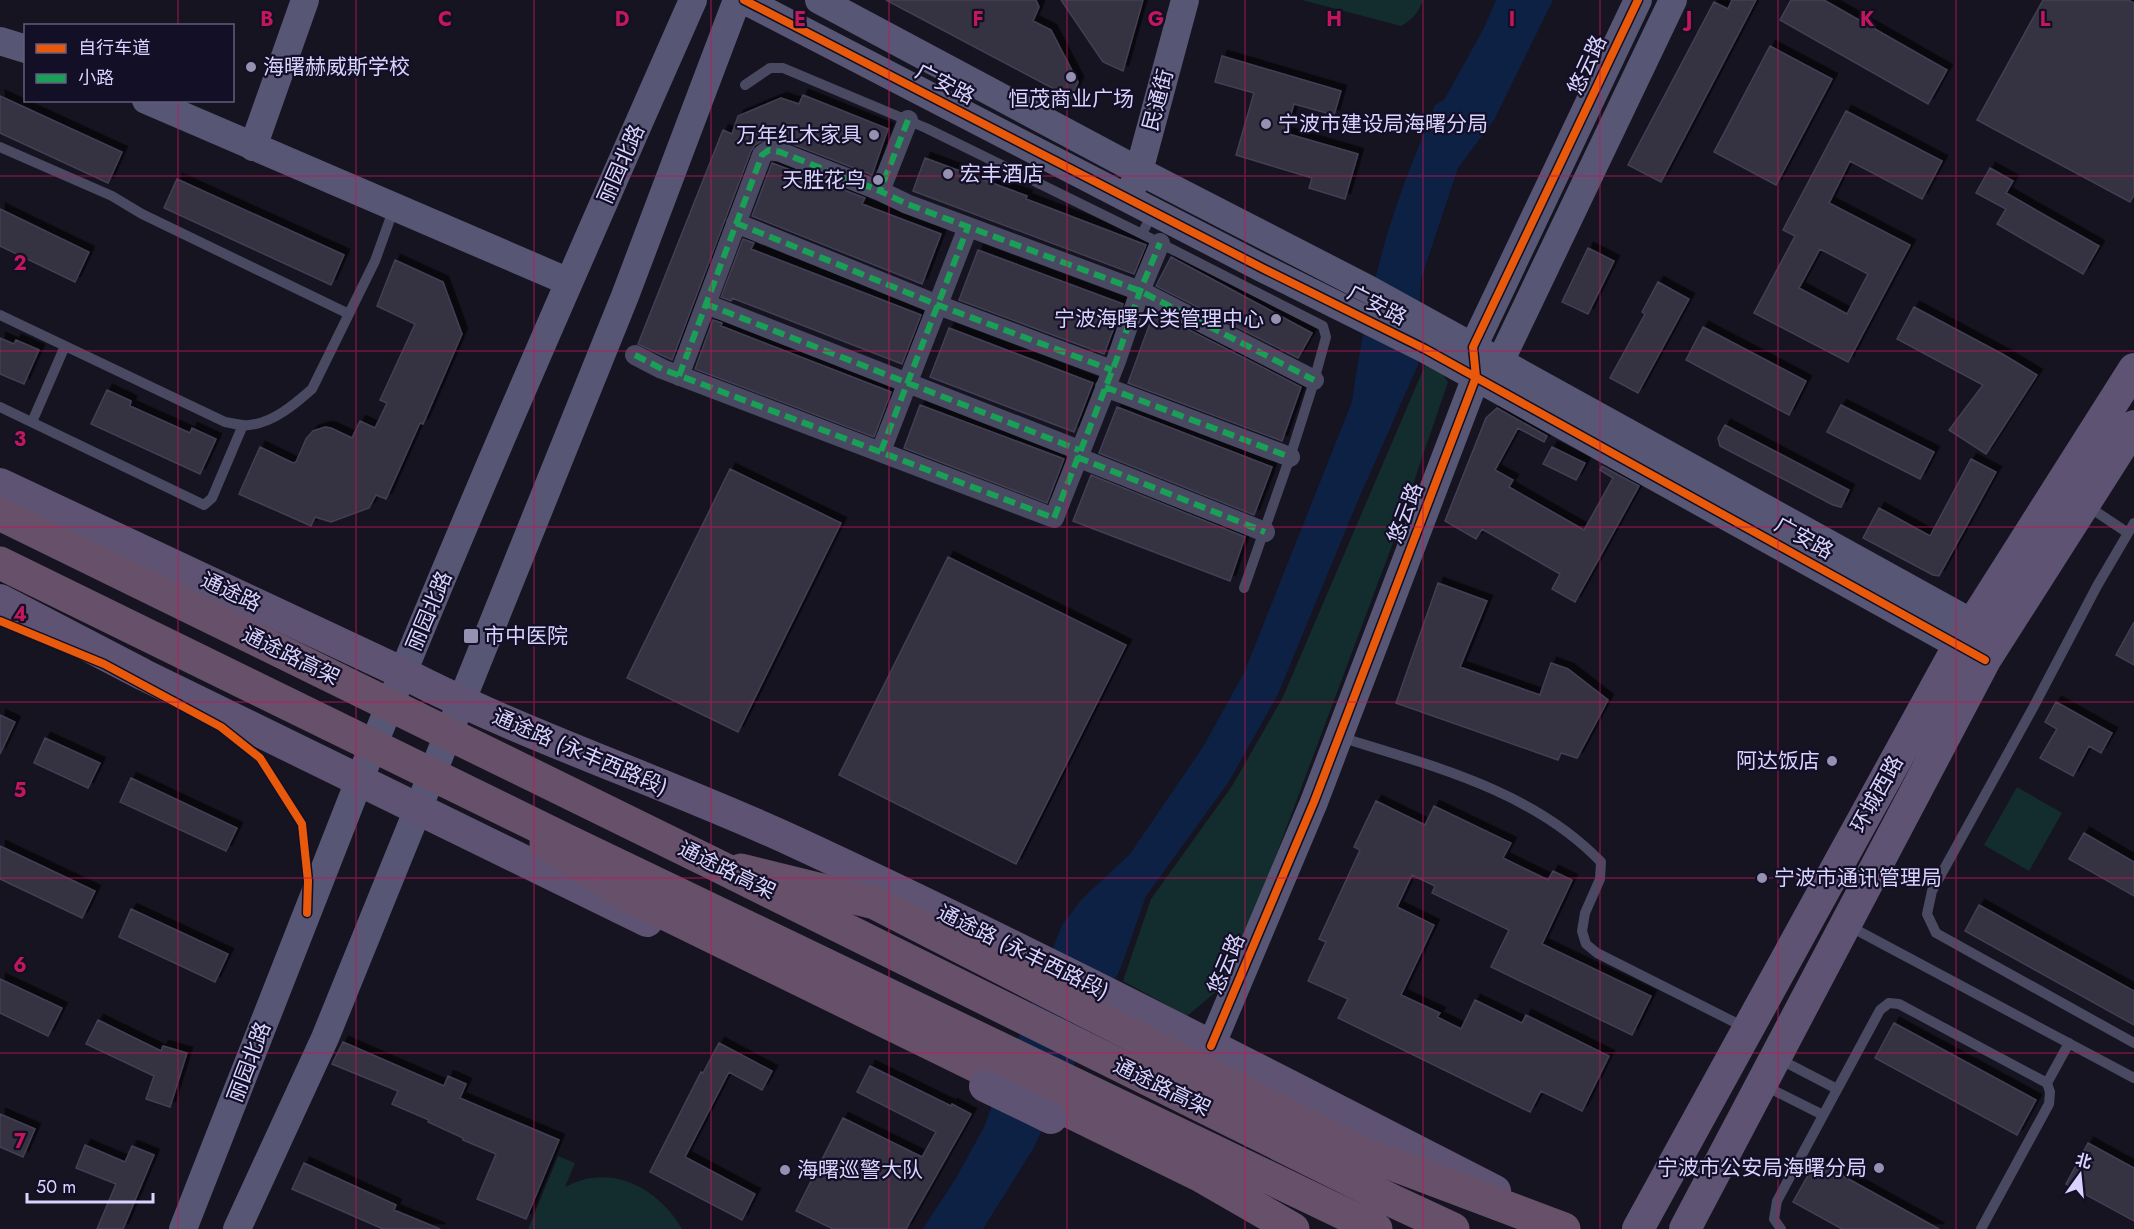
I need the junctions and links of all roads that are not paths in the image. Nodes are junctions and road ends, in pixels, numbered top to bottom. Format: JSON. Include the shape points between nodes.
{"nodes":[{"id":1,"x":305,"y":0,"type":"edge"},
{"id":2,"x":693,"y":0,"type":"edge"},
{"id":3,"x":737,"y":0,"type":"edge"},
{"id":4,"x":744,"y":0,"type":"edge"},
{"id":5,"x":819,"y":0,"type":"edge"},
{"id":6,"x":1185,"y":0,"type":"edge"},
{"id":7,"x":1638,"y":0,"type":"edge"},
{"id":8,"x":1674,"y":0,"type":"edge"},
{"id":9,"x":0,"y":41,"type":"edge"},
{"id":10,"x":24,"y":48,"type":"edge"},
{"id":11,"x":745,"y":85,"type":"dead end"},
{"id":12,"x":151,"y":102,"type":"edge"},
{"id":13,"x":908,"y":120,"type":"junction"},
{"id":14,"x":0,"y":147,"type":"edge"},
{"id":15,"x":253,"y":147,"type":"junction"},
{"id":16,"x":1139,"y":171,"type":"junction"},
{"id":17,"x":880,"y":191,"type":"junction"},
{"id":18,"x":1128,"y":198,"type":"junction"},
{"id":19,"x":394,"y":207,"type":"junction"},
{"id":20,"x":736,"y":223,"type":"junction"},
{"id":21,"x":1147,"y":223,"type":"junction"},
{"id":22,"x":968,"y":227,"type":"junction"},
{"id":23,"x":1160,"y":243,"type":"junction"},
{"id":24,"x":569,"y":282,"type":"junction"},
{"id":25,"x":1140,"y":291,"type":"junction"},
{"id":26,"x":1363,"y":303,"type":"junction"},
{"id":27,"x":706,"y":304,"type":"junction"},
{"id":28,"x":938,"y":305,"type":"junction"},
{"id":29,"x":349,"y":314,"type":"junction"},
{"id":30,"x":0,"y":315,"type":"edge"},
{"id":31,"x":1429,"y":337,"type":"junction"},
{"id":32,"x":64,"y":346,"type":"junction"},
{"id":33,"x":1473,"y":347,"type":"junction"},
{"id":34,"x":635,"y":355,"type":"dead end"},
{"id":35,"x":1500,"y":362,"type":"junction"},
{"id":36,"x":2134,"y":369,"type":"edge"},
{"id":37,"x":679,"y":376,"type":"junction"},
{"id":38,"x":1476,"y":377,"type":"junction"},
{"id":39,"x":1108,"y":379,"type":"junction"},
{"id":40,"x":1314,"y":380,"type":"junction"},
{"id":41,"x":908,"y":382,"type":"junction"},
{"id":42,"x":0,"y":407,"type":"edge"},
{"id":43,"x":32,"y":422,"type":"junction"},
{"id":44,"x":243,"y":425,"type":"junction"},
{"id":45,"x":2134,"y":426,"type":"edge"},
{"id":46,"x":881,"y":451,"type":"junction"},
{"id":47,"x":1078,"y":454,"type":"junction"},
{"id":48,"x":1290,"y":457,"type":"junction"},
{"id":49,"x":0,"y":484,"type":"edge"},
{"id":50,"x":2084,"y":504,"type":"junction"},
{"id":51,"x":0,"y":514,"type":"edge"},
{"id":52,"x":2131,"y":528,"type":"edge"},
{"id":53,"x":1265,"y":532,"type":"junction"},
{"id":54,"x":0,"y":563,"type":"edge"},
{"id":55,"x":1244,"y":588,"type":"dead end"},
{"id":56,"x":0,"y":600,"type":"edge"},
{"id":57,"x":1979,"y":641,"type":"junction"},
{"id":58,"x":403,"y":673,"type":"junction"},
{"id":59,"x":461,"y":703,"type":"junction"},
{"id":60,"x":1339,"y":737,"type":"junction"},
{"id":61,"x":359,"y":781,"type":"junction"},
{"id":62,"x":464,"y":790,"type":"junction"},
{"id":63,"x":418,"y":809,"type":"junction"},
{"id":64,"x":710,"y":862,"type":"junction"},
{"id":65,"x":1846,"y":925,"type":"junction"},
{"id":66,"x":1748,"y":1029,"type":"junction"},
{"id":67,"x":2069,"y":1043,"type":"junction"},
{"id":68,"x":2134,"y":1043,"type":"edge"},
{"id":69,"x":1211,"y":1046,"type":"junction"},
{"id":70,"x":1769,"y":1071,"type":"junction"},
{"id":71,"x":2134,"y":1078,"type":"edge"},
{"id":72,"x":2047,"y":1083,"type":"junction"},
{"id":73,"x":1837,"y":1089,"type":"junction"},
{"id":74,"x":1823,"y":1115,"type":"junction"},
{"id":75,"x":1280,"y":1228,"type":"edge"},
{"id":76,"x":183,"y":1229,"type":"edge"},
{"id":77,"x":237,"y":1229,"type":"edge"},
{"id":78,"x":1376,"y":1229,"type":"edge"},
{"id":79,"x":1453,"y":1229,"type":"edge"},
{"id":80,"x":1564,"y":1229,"type":"edge"},
{"id":81,"x":1571,"y":1229,"type":"edge"},
{"id":82,"x":1638,"y":1229,"type":"edge"},
{"id":83,"x":1685,"y":1229,"type":"edge"},
{"id":84,"x":1780,"y":1229,"type":"edge"},
{"id":85,"x":1981,"y":1229,"type":"edge"}],
"edges":[{"from":1,"to":15,"type":"street"},
{"from":2,"to":24,"type":"street","name":"丽园北路"},
{"from":3,"to":59,"type":"street","via":[[626,296]]},
{"from":4,"to":18,"type":"street","name":"广安路"},
{"from":5,"to":16,"type":"street","name":"广安路"},
{"from":6,"to":16,"type":"street","name":"民通街"},
{"from":7,"to":33,"type":"street","name":"悠云路"},
{"from":8,"to":35,"type":"street"},
{"from":9,"to":10,"type":"street"},
{"from":11,"to":13,"type":"lane","via":[[770,68],[783,68]]},
{"from":12,"to":15,"type":"street"},
{"from":13,"to":17,"type":"street"},
{"from":13,"to":21,"type":"lane"},
{"from":14,"to":29,"type":"lane","via":[[112,196]]},
{"from":15,"to":19,"type":"street"},
{"from":16,"to":18,"type":"street","name":"民通街"},
{"from":16,"to":26,"type":"street","name":"广安路"},
{"from":17,"to":20,"type":"street","via":[[769,150],[762,155]]},
{"from":17,"to":22,"type":"street"},
{"from":18,"to":21,"type":"street","name":"广安路"},
{"from":19,"to":24,"type":"street"},
{"from":19,"to":29,"type":"lane","via":[[375,261]]},
{"from":20,"to":27,"type":"street"},
{"from":20,"to":28,"type":"street"},
{"from":21,"to":23,"type":"lane"},
{"from":21,"to":26,"type":"street","name":"广安路"},
{"from":22,"to":25,"type":"street"},
{"from":22,"to":28,"type":"street"},
{"from":23,"to":25,"type":"street"},
{"from":23,"to":40,"type":"lane","via":[[1323,326],[1326,337]]},
{"from":24,"to":58,"type":"street","name":"丽园北路"},
{"from":25,"to":39,"type":"street"},
{"from":25,"to":40,"type":"street"},
{"from":26,"to":31,"type":"street","name":"广安路"},
{"from":27,"to":37,"type":"street"},
{"from":27,"to":41,"type":"street"},
{"from":28,"to":39,"type":"street"},
{"from":28,"to":41,"type":"street"},
{"from":29,"to":44,"type":"lane","via":[[312,389],[269,420]]},
{"from":30,"to":32,"type":"lane"},
{"from":31,"to":33,"type":"street","name":"广安路"},
{"from":31,"to":38,"type":"street","name":"广安路"},
{"from":32,"to":43,"type":"lane"},
{"from":32,"to":44,"type":"lane","via":[[225,422]]},
{"from":33,"to":35,"type":"street","name":"广安路"},
{"from":33,"to":38,"type":"street","name":"悠云路"},
{"from":34,"to":37,"type":"street"},
{"from":35,"to":38,"type":"street"},
{"from":35,"to":57,"type":"street","name":"广安路"},
{"from":36,"to":57,"type":"main road","name":"环城西路"},
{"from":37,"to":46,"type":"street"},
{"from":38,"to":57,"type":"street","name":"广安路"},
{"from":38,"to":60,"type":"street","name":"悠云路"},
{"from":39,"to":47,"type":"street"},
{"from":39,"to":48,"type":"street"},
{"from":40,"to":48,"type":"lane"},
{"from":41,"to":46,"type":"street"},
{"from":41,"to":47,"type":"street"},
{"from":42,"to":43,"type":"lane"},
{"from":43,"to":44,"type":"lane","via":[[204,505],[212,498]]},
{"from":45,"to":50,"type":"main road"},
{"from":46,"to":47,"type":"street","via":[[1054,518]]},
{"from":47,"to":53,"type":"street"},
{"from":48,"to":53,"type":"lane"},
{"from":49,"to":58,"type":"main road","name":"通途路"},
{"from":50,"to":52,"type":"lane"},
{"from":50,"to":57,"type":"main road"},
{"from":51,"to":64,"type":"highway","name":"通途路高架","bridge":true},
{"from":52,"to":68,"type":"lane","via":[[1932,891],[1927,914],[1936,933]]},
{"from":53,"to":55,"type":"lane"},
{"from":54,"to":62,"type":"highway","name":"通途路高架","bridge":true},
{"from":56,"to":61,"type":"main road"},
{"from":57,"to":65,"type":"main road"},
{"from":57,"to":66,"type":"main road","name":"环城西路"},
{"from":58,"to":59,"type":"main road","name":"通途路"},
{"from":58,"to":61,"type":"street","name":"丽园北路"},
{"from":59,"to":63,"type":"street"},
{"from":59,"to":69,"type":"main road","name":"通途路 (永丰西路段)","via":[[791,840],[1110,993]]},
{"from":60,"to":66,"type":"lane","via":[[1451,772],[1512,797],[1551,821],[1601,862],[1600,879],[1585,913],[1582,931],[1586,944]]},
{"from":60,"to":69,"type":"street","name":"悠云路"},
{"from":61,"to":63,"type":"main road"},
{"from":61,"to":76,"type":"street","name":"丽园北路"},
{"from":62,"to":75,"type":"highway","bridge":true,"via":[[631,897],[1201,1176]]},
{"from":62,"to":78,"type":"highway","name":"通途路高架","bridge":true},
{"from":63,"to":75,"type":"main road","bridge":true},
{"from":63,"to":77,"type":"street","via":[[324,1038]]},
{"from":64,"to":79,"type":"highway","name":"通途路高架","bridge":true},
{"from":64,"to":80,"type":"highway","bridge":true,"via":[[875,903],[1360,1152]]},
{"from":65,"to":67,"type":"lane"},
{"from":65,"to":70,"type":"main road"},
{"from":66,"to":82,"type":"main road","name":"环城西路"},
{"from":67,"to":71,"type":"lane"},
{"from":67,"to":72,"type":"lane"},
{"from":69,"to":81,"type":"main road","name":"通途路 (永丰西路段)"},
{"from":70,"to":73,"type":"lane"},
{"from":70,"to":74,"type":"lane"},
{"from":70,"to":83,"type":"main road"},
{"from":72,"to":73,"type":"lane","via":[[1899,1004],[1889,1003],[1880,1010]]},
{"from":72,"to":85,"type":"lane","via":[[2049,1104]]},
{"from":73,"to":74,"type":"lane"},
{"from":74,"to":84,"type":"lane","via":[[1777,1201],[1774,1220]]}]}
